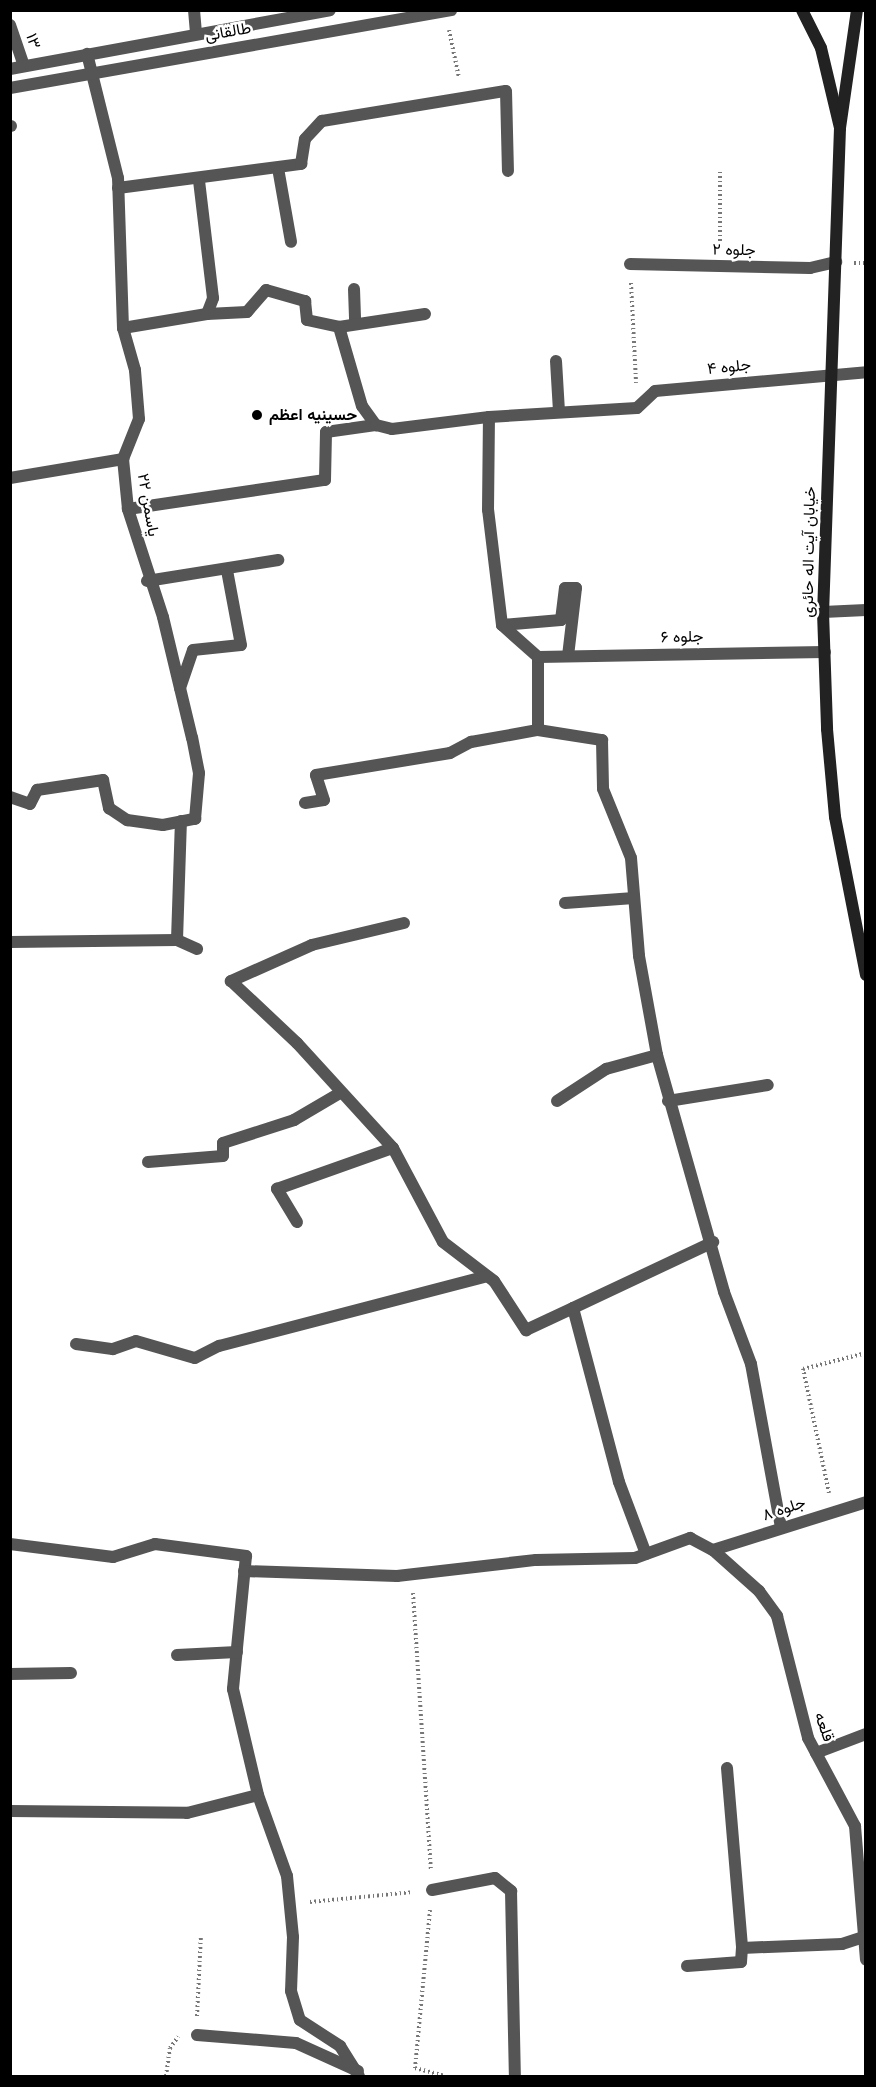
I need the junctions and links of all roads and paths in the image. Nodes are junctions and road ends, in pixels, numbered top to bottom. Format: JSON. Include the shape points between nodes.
{"nodes":[{"id":1,"x":194,"y":10,"type":"edge"},
{"id":2,"x":330,"y":10,"type":"edge"},
{"id":3,"x":802,"y":10,"type":"edge"},
{"id":4,"x":857,"y":10,"type":"edge"},
{"id":5,"x":448,"y":11,"type":"edge"},
{"id":6,"x":10,"y":25,"type":"edge"},
{"id":7,"x":196,"y":34,"type":"junction"},
{"id":8,"x":87,"y":54,"type":"junction"},
{"id":9,"x":24,"y":66,"type":"junction"},
{"id":10,"x":10,"y":69,"type":"edge"},
{"id":11,"x":89,"y":74,"type":"junction"},
{"id":12,"x":10,"y":88,"type":"edge"},
{"id":13,"x":463,"y":98,"type":"junction"},
{"id":14,"x":840,"y":128,"type":"junction"},
{"id":15,"x":278,"y":168,"type":"junction"},
{"id":16,"x":508,"y":171,"type":"dead end"},
{"id":17,"x":720,"y":171,"type":"dead end"},
{"id":18,"x":199,"y":180,"type":"junction"},
{"id":19,"x":118,"y":188,"type":"junction"},
{"id":20,"x":291,"y":242,"type":"dead end"},
{"id":21,"x":836,"y":262,"type":"junction"},
{"id":22,"x":630,"y":264,"type":"joint"},
{"id":23,"x":720,"y":266,"type":"junction"},
{"id":24,"x":354,"y":289,"type":"dead end"},
{"id":25,"x":207,"y":314,"type":"junction"},
{"id":26,"x":425,"y":314,"type":"dead end"},
{"id":27,"x":355,"y":324,"type":"junction"},
{"id":28,"x":339,"y":327,"type":"junction"},
{"id":29,"x":123,"y":328,"type":"junction"},
{"id":30,"x":556,"y":361,"type":"dead end"},
{"id":31,"x":831,"y":372,"type":"junction"},
{"id":32,"x":866,"y":372,"type":"edge"},
{"id":33,"x":637,"y":408,"type":"junction"},
{"id":34,"x":559,"y":412,"type":"junction"},
{"id":35,"x":489,"y":417,"type":"junction"},
{"id":36,"x":376,"y":425,"type":"junction"},
{"id":37,"x":123,"y":459,"type":"junction"},
{"id":38,"x":10,"y":478,"type":"edge"},
{"id":39,"x":128,"y":509,"type":"junction"},
{"id":40,"x":278,"y":560,"type":"dead end"},
{"id":41,"x":227,"y":570,"type":"junction"},
{"id":42,"x":147,"y":581,"type":"junction"},
{"id":43,"x":866,"y":610,"type":"edge"},
{"id":44,"x":823,"y":612,"type":"junction"},
{"id":45,"x":502,"y":625,"type":"junction"},
{"id":46,"x":825,"y":652,"type":"junction"},
{"id":47,"x":568,"y":656,"type":"junction"},
{"id":48,"x":538,"y":657,"type":"junction"},
{"id":49,"x":180,"y":688,"type":"junction"},
{"id":50,"x":538,"y":730,"type":"junction"},
{"id":51,"x":10,"y":797,"type":"edge"},
{"id":52,"x":305,"y":803,"type":"dead end"},
{"id":53,"x":181,"y":821,"type":"junction"},
{"id":54,"x":634,"y":898,"type":"junction"},
{"id":55,"x":565,"y":903,"type":"dead end"},
{"id":56,"x":404,"y":923,"type":"dead end"},
{"id":57,"x":177,"y":940,"type":"junction"},
{"id":58,"x":10,"y":942,"type":"edge"},
{"id":59,"x":197,"y":949,"type":"dead end"},
{"id":60,"x":866,"y":975,"type":"edge"},
{"id":61,"x":657,"y":1055,"type":"junction"},
{"id":62,"x":768,"y":1085,"type":"dead end"},
{"id":63,"x":340,"y":1093,"type":"junction"},
{"id":64,"x":557,"y":1101,"type":"dead end"},
{"id":65,"x":668,"y":1101,"type":"junction"},
{"id":66,"x":393,"y":1148,"type":"junction"},
{"id":67,"x":148,"y":1162,"type":"dead end"},
{"id":68,"x":297,"y":1222,"type":"dead end"},
{"id":69,"x":713,"y":1242,"type":"junction"},
{"id":70,"x":488,"y":1276,"type":"junction"},
{"id":71,"x":573,"y":1308,"type":"junction"},
{"id":72,"x":76,"y":1344,"type":"dead end"},
{"id":73,"x":866,"y":1353,"type":"edge"},
{"id":74,"x":866,"y":1502,"type":"edge"},
{"id":75,"x":833,"y":1511,"type":"junction"},
{"id":76,"x":781,"y":1527,"type":"junction"},
{"id":77,"x":10,"y":1544,"type":"edge"},
{"id":78,"x":713,"y":1550,"type":"junction"},
{"id":79,"x":646,"y":1554,"type":"junction"},
{"id":80,"x":244,"y":1571,"type":"junction"},
{"id":81,"x":412,"y":1574,"type":"junction"},
{"id":82,"x":237,"y":1652,"type":"junction"},
{"id":83,"x":177,"y":1655,"type":"dead end"},
{"id":84,"x":71,"y":1673,"type":"dead end"},
{"id":85,"x":10,"y":1674,"type":"edge"},
{"id":86,"x":866,"y":1734,"type":"edge"},
{"id":87,"x":816,"y":1753,"type":"junction"},
{"id":88,"x":727,"y":1768,"type":"dead end"},
{"id":89,"x":258,"y":1795,"type":"junction"},
{"id":90,"x":10,"y":1811,"type":"edge"},
{"id":91,"x":432,"y":1890,"type":"junction"},
{"id":92,"x":290,"y":1904,"type":"junction"},
{"id":93,"x":201,"y":1935,"type":"dead end"},
{"id":94,"x":863,"y":1937,"type":"edge"},
{"id":95,"x":742,"y":1948,"type":"junction"},
{"id":96,"x":866,"y":1960,"type":"edge"},
{"id":97,"x":687,"y":1966,"type":"dead end"},
{"id":98,"x":197,"y":2035,"type":"junction"},
{"id":99,"x":359,"y":2074,"type":"edge"},
{"id":100,"x":166,"y":2076,"type":"edge"},
{"id":101,"x":444,"y":2076,"type":"edge"},
{"id":102,"x":515,"y":2076,"type":"edge"}],
"edges":[{"from":1,"to":7,"type":"street"},
{"from":2,"to":7,"type":"street","name":"طالقانی"},
{"from":3,"to":14,"type":"main road","via":[[820,48]]},
{"from":4,"to":14,"type":"main road"},
{"from":5,"to":11,"type":"street","name":"طالقانی"},
{"from":5,"to":13,"type":"path"},
{"from":6,"to":9,"type":"street","name":"۱۳"},
{"from":7,"to":8,"type":"street","name":"طالقانی"},
{"from":8,"to":9,"type":"street","name":"طالقانی"},
{"from":8,"to":11,"type":"street","name":"یاسمن ۲۲"},
{"from":9,"to":10,"type":"street","name":"طالقانی"},
{"from":11,"to":12,"type":"street","name":"طالقانی"},
{"from":11,"to":19,"type":"street","name":"یاسمن ۲۲"},
{"from":13,"to":15,"type":"street","via":[[322,121],[305,139],[301,164]]},
{"from":13,"to":16,"type":"street","via":[[506,91]]},
{"from":14,"to":21,"type":"main road","name":"خیابان آیت اله حائری"},
{"from":15,"to":18,"type":"street"},
{"from":15,"to":20,"type":"street"},
{"from":17,"to":23,"type":"path"},
{"from":18,"to":19,"type":"street"},
{"from":18,"to":25,"type":"street","via":[[213,298]]},
{"from":19,"to":29,"type":"street","name":"یاسمن ۲۲"},
{"from":21,"to":23,"type":"street","name":"جلوه ۲","via":[[810,268]]},
{"from":21,"to":31,"type":"main road","name":"خیابان آیت اله حائری"},
{"from":22,"to":23,"type":"street","name":"جلوه ۲"},
{"from":22,"to":33,"type":"path"},
{"from":24,"to":27,"type":"street"},
{"from":25,"to":28,"type":"street","via":[[247,312],[266,290],[305,301],[307,320]]},
{"from":25,"to":29,"type":"street"},
{"from":26,"to":27,"type":"street"},
{"from":27,"to":28,"type":"street"},
{"from":28,"to":36,"type":"street","via":[[362,406]]},
{"from":29,"to":37,"type":"street","name":"یاسمن ۲۲","via":[[135,370],[139,419]]},
{"from":30,"to":34,"type":"street"},
{"from":31,"to":32,"type":"street","name":"جلوه ۴"},
{"from":31,"to":33,"type":"street","name":"جلوه ۴","via":[[655,391]]},
{"from":31,"to":44,"type":"main road","name":"خیابان آیت اله حائری"},
{"from":33,"to":34,"type":"street"},
{"from":34,"to":35,"type":"street"},
{"from":35,"to":36,"type":"street","via":[[392,429]]},
{"from":35,"to":45,"type":"street","via":[[488,510]]},
{"from":36,"to":39,"type":"street","via":[[326,432],[325,480]]},
{"from":37,"to":38,"type":"street"},
{"from":37,"to":39,"type":"street","name":"یاسمن ۲۲"},
{"from":39,"to":42,"type":"street","name":"یاسمن ۲۲"},
{"from":40,"to":41,"type":"street"},
{"from":41,"to":42,"type":"street"},
{"from":41,"to":49,"type":"street","via":[[241,645],[193,650]]},
{"from":42,"to":49,"type":"street","name":"یاسمن ۲۲","via":[[163,617]]},
{"from":43,"to":44,"type":"street"},
{"from":44,"to":46,"type":"main road","name":"خیابان آیت اله حائری"},
{"from":45,"to":47,"type":"street","via":[[561,620],[565,588],[576,588]]},
{"from":45,"to":48,"type":"street"},
{"from":46,"to":47,"type":"street","name":"جلوه ۶"},
{"from":46,"to":60,"type":"main road","name":"خیابان آیت اله حائری","via":[[835,817]]},
{"from":47,"to":48,"type":"street","name":"جلوه ۶"},
{"from":48,"to":50,"type":"street"},
{"from":49,"to":53,"type":"street","name":"یاسمن ۲۲","via":[[199,773],[195,819]]},
{"from":50,"to":52,"type":"street","via":[[471,742],[450,753],[316,775],[324,800]]},
{"from":50,"to":54,"type":"street","via":[[602,740],[603,789],[631,858]]},
{"from":51,"to":53,"type":"street","via":[[30,804],[37,790],[104,780],[109,808],[128,820]]},
{"from":53,"to":57,"type":"street"},
{"from":54,"to":55,"type":"street"},
{"from":54,"to":61,"type":"street"},
{"from":56,"to":63,"type":"street","via":[[312,945],[231,981],[297,1042]]},
{"from":57,"to":58,"type":"street"},
{"from":57,"to":59,"type":"street"},
{"from":61,"to":64,"type":"street","via":[[606,1069]]},
{"from":61,"to":65,"type":"street"},
{"from":62,"to":65,"type":"street"},
{"from":63,"to":66,"type":"street"},
{"from":63,"to":67,"type":"street","via":[[294,1120],[223,1143],[223,1156]]},
{"from":65,"to":69,"type":"street"},
{"from":66,"to":68,"type":"street","via":[[277,1189]]},
{"from":66,"to":70,"type":"street","via":[[443,1242]]},
{"from":69,"to":71,"type":"street"},
{"from":69,"to":76,"type":"street","via":[[751,1364]]},
{"from":70,"to":71,"type":"street","via":[[526,1330]]},
{"from":70,"to":72,"type":"street","via":[[219,1346],[195,1358],[136,1341],[113,1349]]},
{"from":71,"to":79,"type":"street","via":[[619,1482]]},
{"from":73,"to":75,"type":"path","via":[[803,1369]]},
{"from":74,"to":75,"type":"street","name":"جلوه ۸"},
{"from":75,"to":76,"type":"street","name":"جلوه ۸"},
{"from":76,"to":78,"type":"street","name":"جلوه ۸"},
{"from":77,"to":80,"type":"street","via":[[113,1557],[155,1544],[202,1548],[246,1556]]},
{"from":78,"to":79,"type":"street","name":"قلعه","via":[[690,1538]]},
{"from":78,"to":87,"type":"street","name":"قلعه","via":[[759,1591],[777,1616]]},
{"from":79,"to":81,"type":"street"},
{"from":80,"to":81,"type":"street"},
{"from":80,"to":82,"type":"street"},
{"from":81,"to":91,"type":"path"},
{"from":82,"to":83,"type":"street"},
{"from":82,"to":89,"type":"street","via":[[233,1689]]},
{"from":84,"to":85,"type":"street"},
{"from":86,"to":87,"type":"street"},
{"from":87,"to":94,"type":"street","name":"قلعه","via":[[855,1826]]},
{"from":88,"to":95,"type":"street"},
{"from":89,"to":90,"type":"street","via":[[187,1813]]},
{"from":89,"to":92,"type":"street","via":[[287,1876]]},
{"from":91,"to":92,"type":"path"},
{"from":91,"to":101,"type":"path","via":[[415,2068]]},
{"from":91,"to":102,"type":"street","via":[[495,1878],[511,1891]]},
{"from":92,"to":99,"type":"street","via":[[291,1991],[300,2020],[340,2046]]},
{"from":93,"to":98,"type":"path"},
{"from":94,"to":95,"type":"street","via":[[842,1944]]},
{"from":94,"to":96,"type":"street","name":"قلعه"},
{"from":95,"to":97,"type":"street","via":[[741,1962]]},
{"from":98,"to":99,"type":"street","via":[[296,2043]]},
{"from":98,"to":100,"type":"path","via":[[174,2037]]}]}
